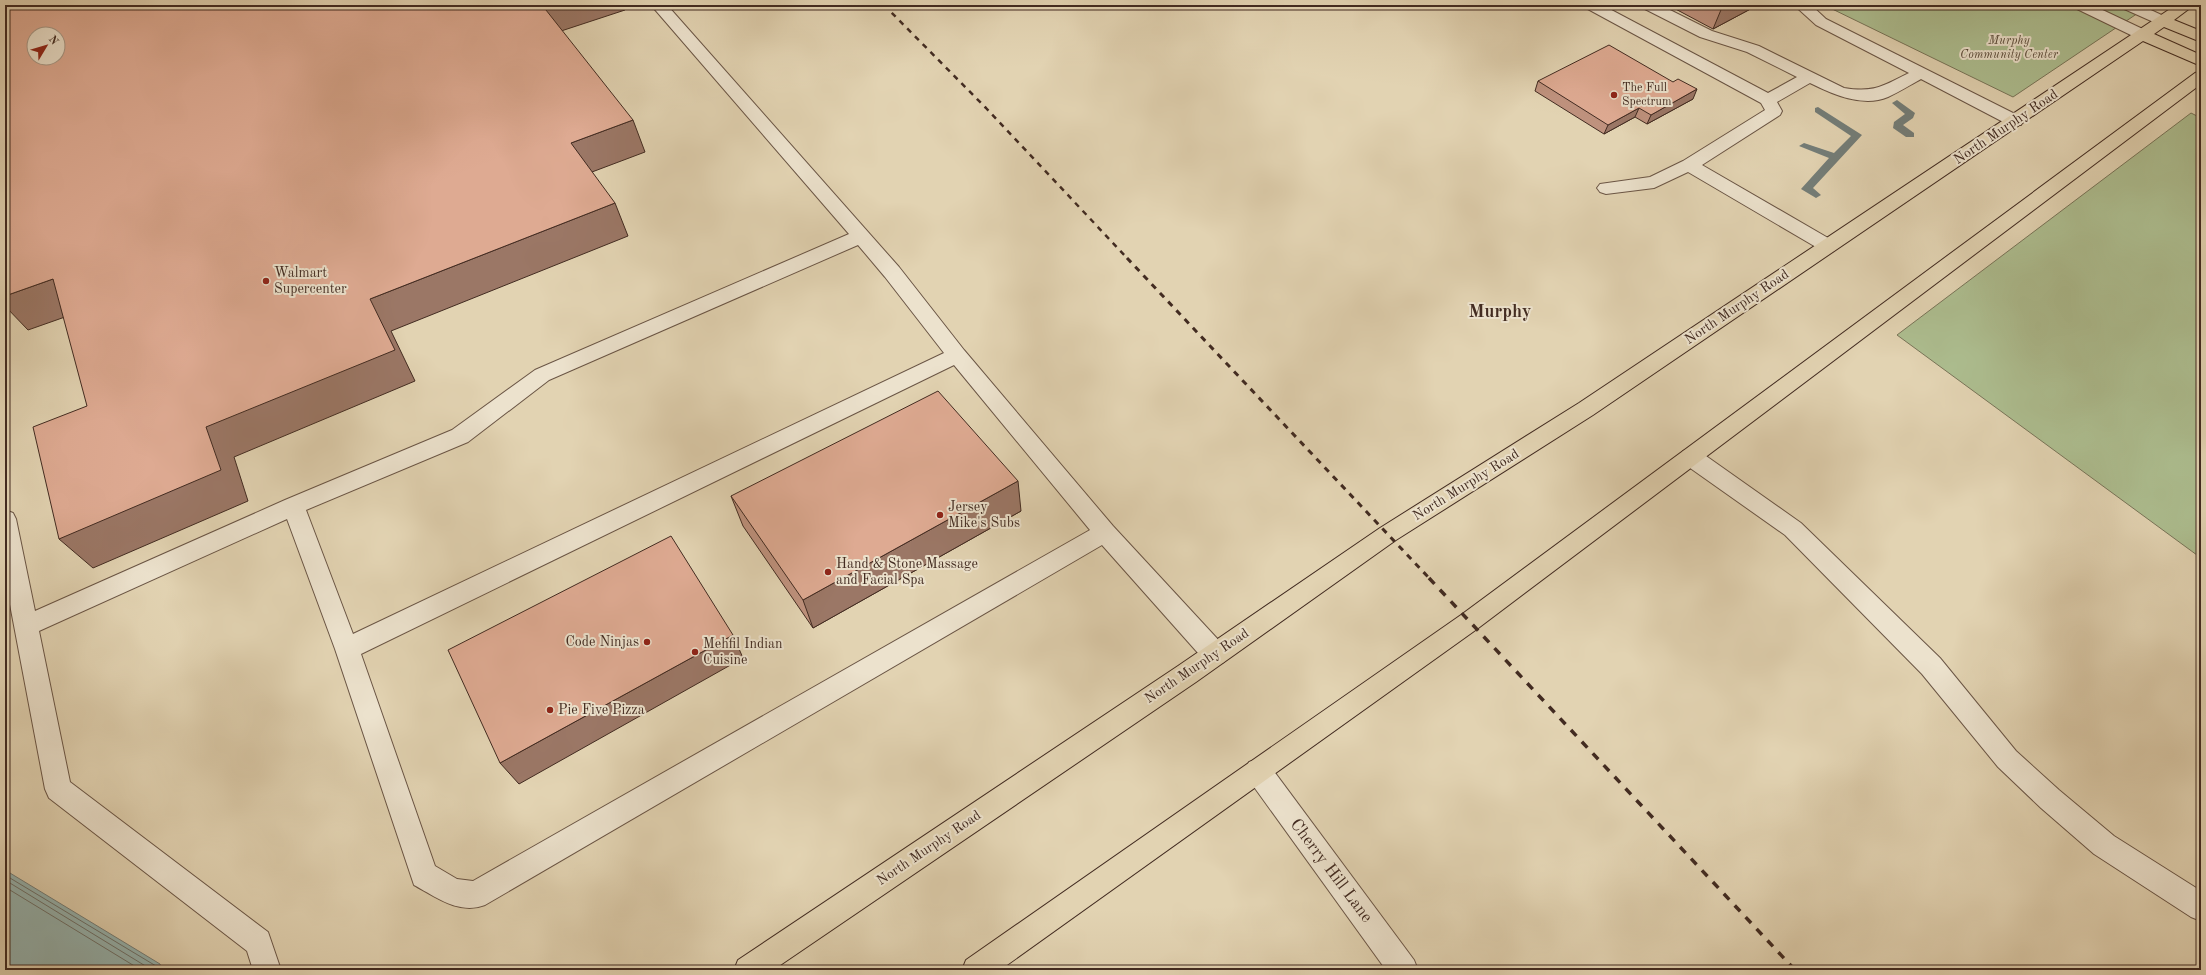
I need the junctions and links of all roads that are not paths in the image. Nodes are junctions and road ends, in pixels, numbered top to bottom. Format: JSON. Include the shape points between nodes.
{"nodes":[{"id":1,"x":660,"y":5,"type":"edge"},
{"id":2,"x":1590,"y":5,"type":"edge"},
{"id":3,"x":1648,"y":5,"type":"edge"},
{"id":4,"x":1802,"y":5,"type":"edge"},
{"id":5,"x":2080,"y":5,"type":"edge"},
{"id":6,"x":2127,"y":5,"type":"edge"},
{"id":7,"x":2186,"y":5,"type":"edge"},
{"id":8,"x":2163,"y":21,"type":"junction"},
{"id":9,"x":2143,"y":35,"type":"junction"},
{"id":10,"x":2201,"y":37,"type":"edge"},
{"id":11,"x":2201,"y":61,"type":"edge"},
{"id":12,"x":1921,"y":73,"type":"junction"},
{"id":13,"x":2201,"y":76,"type":"edge"},
{"id":14,"x":1809,"y":77,"type":"junction"},
{"id":15,"x":1768,"y":100,"type":"junction"},
{"id":16,"x":2015,"y":121,"type":"junction"},
{"id":17,"x":1689,"y":165,"type":"junction"},
{"id":18,"x":1606,"y":188,"type":"dead end"},
{"id":19,"x":861,"y":236,"type":"junction"},
{"id":20,"x":1828,"y":246,"type":"junction"},
{"id":21,"x":957,"y":356,"type":"junction"},
{"id":22,"x":1691,"y":457,"type":"junction"},
{"id":23,"x":293,"y":506,"type":"junction"},
{"id":24,"x":5,"y":519,"type":"edge"},
{"id":25,"x":1105,"y":532,"type":"junction"},
{"id":26,"x":26,"y":626,"type":"junction"},
{"id":27,"x":347,"y":649,"type":"junction"},
{"id":28,"x":1215,"y":654,"type":"junction"},
{"id":29,"x":1258,"y":771,"type":"junction"},
{"id":30,"x":2201,"y":907,"type":"edge"},
{"id":31,"x":1394,"y":966,"type":"edge"},
{"id":32,"x":267,"y":970,"type":"edge"},
{"id":33,"x":748,"y":970,"type":"edge"},
{"id":34,"x":976,"y":970,"type":"edge"}],
"edges":[{"from":1,"to":19,"type":"street"},
{"from":2,"to":15,"type":"street"},
{"from":3,"to":14,"type":"street","via":[[1706,34],[1753,49]]},
{"from":4,"to":12,"type":"street","via":[[1821,22]]},
{"from":5,"to":9,"type":"street"},
{"from":6,"to":8,"type":"street"},
{"from":7,"to":8,"type":"main road","name":"North Murphy Road"},
{"from":8,"to":9,"type":"main road","name":"North Murphy Road"},
{"from":8,"to":10,"type":"main road"},
{"from":9,"to":11,"type":"main road"},
{"from":9,"to":16,"type":"main road","name":"North Murphy Road"},
{"from":12,"to":14,"type":"street","via":[[1881,94],[1857,95],[1840,92]]},
{"from":12,"to":16,"type":"street"},
{"from":13,"to":22,"type":"main road"},
{"from":14,"to":15,"type":"street"},
{"from":15,"to":17,"type":"street","via":[[1774,111]]},
{"from":16,"to":20,"type":"main road","name":"North Murphy Road"},
{"from":17,"to":18,"type":"street","via":[[1654,182]]},
{"from":17,"to":20,"type":"street"},
{"from":19,"to":21,"type":"street"},
{"from":19,"to":23,"type":"street","via":[[542,375],[460,436]]},
{"from":20,"to":28,"type":"main road","name":"North Murphy Road","via":[[1586,409],[1388,534]]},
{"from":21,"to":25,"type":"street"},
{"from":21,"to":27,"type":"street"},
{"from":22,"to":29,"type":"main road","via":[[1469,622]]},
{"from":22,"to":30,"type":"street","via":[[1793,529],[1931,666],[2007,759],[2050,799],[2104,845]]},
{"from":23,"to":26,"type":"street"},
{"from":23,"to":27,"type":"street"},
{"from":24,"to":26,"type":"street"},
{"from":25,"to":27,"type":"street","via":[[475,895],[453,892],[424,875]]},
{"from":25,"to":28,"type":"street"},
{"from":26,"to":32,"type":"street","via":[[58,789],[258,942]]},
{"from":28,"to":33,"type":"main road","name":"North Murphy Road"},
{"from":29,"to":31,"type":"street","name":"Cherry Hill Lane"},
{"from":29,"to":34,"type":"main road"}]}
